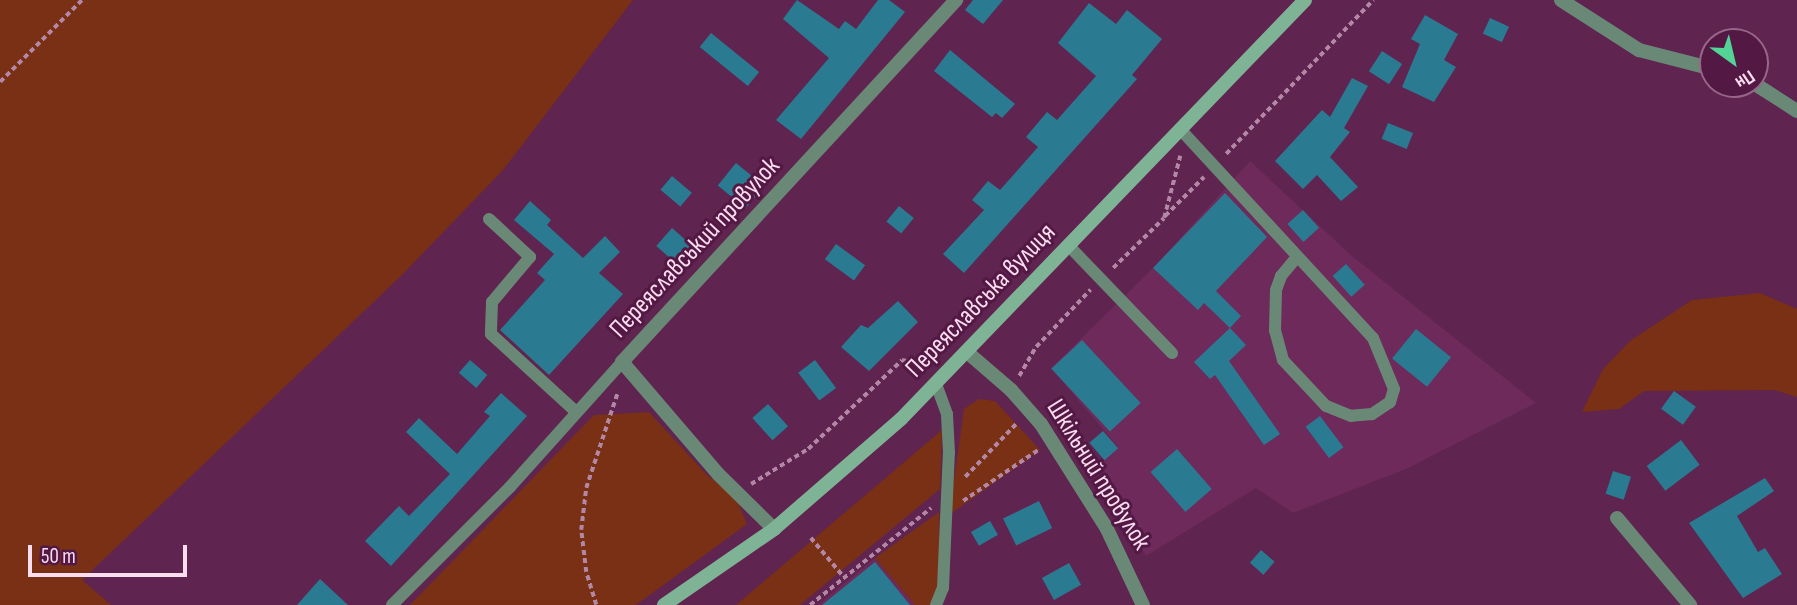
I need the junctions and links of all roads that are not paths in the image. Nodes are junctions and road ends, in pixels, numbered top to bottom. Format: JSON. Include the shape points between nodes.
{"nodes":[{"id":1,"x":955,"y":0,"type":"edge"},
{"id":2,"x":1305,"y":0,"type":"edge"},
{"id":3,"x":1561,"y":0,"type":"edge"},
{"id":4,"x":1699,"y":65,"type":"edge"},
{"id":5,"x":1769,"y":93,"type":"edge"},
{"id":6,"x":1797,"y":111,"type":"edge"},
{"id":7,"x":1181,"y":130,"type":"junction"},
{"id":8,"x":489,"y":219,"type":"dead end"},
{"id":9,"x":1068,"y":245,"type":"junction"},
{"id":10,"x":1297,"y":257,"type":"junction"},
{"id":11,"x":967,"y":352,"type":"junction"},
{"id":12,"x":1172,"y":354,"type":"dead end"},
{"id":13,"x":622,"y":362,"type":"junction"},
{"id":14,"x":936,"y":384,"type":"junction"},
{"id":15,"x":576,"y":412,"type":"junction"},
{"id":16,"x":1617,"y":518,"type":"dead end"},
{"id":17,"x":774,"y":529,"type":"junction"},
{"id":18,"x":392,"y":605,"type":"edge"},
{"id":19,"x":664,"y":605,"type":"edge"},
{"id":20,"x":936,"y":605,"type":"edge"},
{"id":21,"x":1143,"y":605,"type":"edge"},
{"id":22,"x":1690,"y":605,"type":"edge"}],
"edges":[{"from":1,"to":13,"type":"street","name":"Переяславський провулок"},
{"from":2,"to":7,"type":"main road","name":"Переяславська вулиця"},
{"from":3,"to":4,"type":"street","via":[[1639,50]]},
{"from":5,"to":6,"type":"street"},
{"from":7,"to":9,"type":"main road","name":"Переяславська вулиця"},
{"from":7,"to":10,"type":"lane"},
{"from":8,"to":15,"type":"lane","via":[[530,257],[492,302],[491,334]]},
{"from":9,"to":11,"type":"main road","name":"Переяславська вулиця"},
{"from":9,"to":12,"type":"lane"},
{"from":10,"to":10,"type":"lane","via":[[1367,331],[1383,355],[1394,393],[1372,414],[1351,416],[1326,406],[1283,360],[1275,331],[1276,290]]},
{"from":11,"to":14,"type":"main road","name":"Переяславська вулиця"},
{"from":11,"to":21,"type":"street","name":"Шкільний провулок","via":[[1030,410],[1052,441],[1107,529]]},
{"from":13,"to":15,"type":"lane"},
{"from":13,"to":17,"type":"street","name":"Переяславський провулок","via":[[719,475]]},
{"from":14,"to":17,"type":"main road","name":"Переяславська вулиця"},
{"from":14,"to":20,"type":"lane","via":[[947,414],[944,580]]},
{"from":15,"to":18,"type":"lane","via":[[510,487]]},
{"from":16,"to":22,"type":"street"},
{"from":17,"to":19,"type":"main road","name":"Переяславська вулиця"}]}
